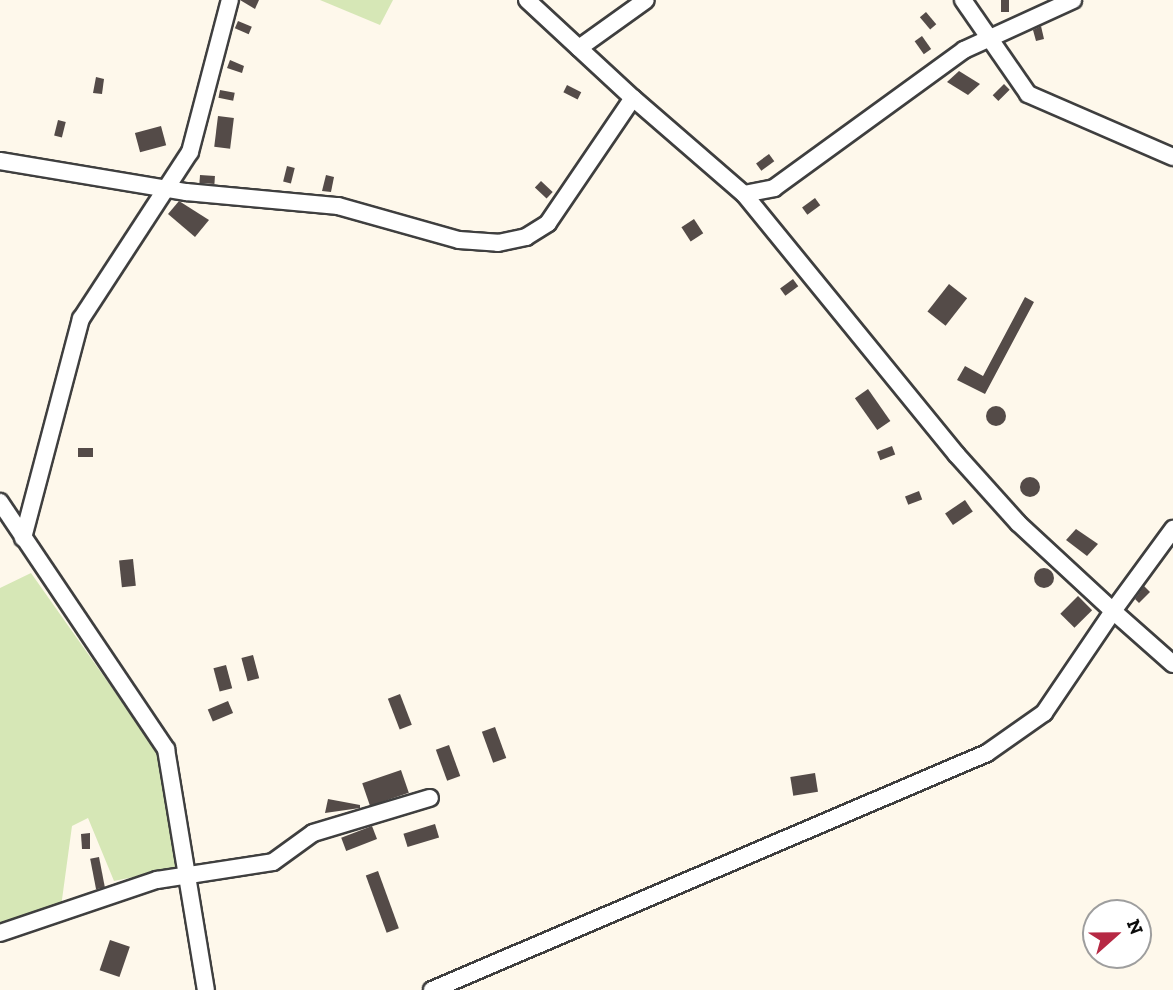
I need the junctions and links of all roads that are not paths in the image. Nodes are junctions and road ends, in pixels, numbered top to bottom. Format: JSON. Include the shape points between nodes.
{"nodes":[{"id":1,"x":230,"y":0,"type":"edge"},
{"id":2,"x":527,"y":0,"type":"edge"},
{"id":3,"x":646,"y":0,"type":"edge"},
{"id":4,"x":963,"y":0,"type":"edge"},
{"id":5,"x":1073,"y":0,"type":"edge"},
{"id":6,"x":985,"y":38,"type":"junction"},
{"id":7,"x":579,"y":48,"type":"junction"},
{"id":8,"x":633,"y":98,"type":"junction"},
{"id":9,"x":1173,"y":157,"type":"edge"},
{"id":10,"x":0,"y":160,"type":"edge"},
{"id":11,"x":165,"y":187,"type":"junction"},
{"id":12,"x":744,"y":194,"type":"junction"},
{"id":13,"x":0,"y":502,"type":"edge"},
{"id":14,"x":1173,"y":529,"type":"edge"},
{"id":15,"x":23,"y":538,"type":"junction"},
{"id":16,"x":1113,"y":611,"type":"junction"},
{"id":17,"x":1173,"y":664,"type":"edge"},
{"id":18,"x":430,"y":798,"type":"dead end"},
{"id":19,"x":188,"y":872,"type":"junction"},
{"id":20,"x":0,"y":933,"type":"edge"},
{"id":21,"x":206,"y":990,"type":"edge"},
{"id":22,"x":432,"y":990,"type":"edge"}],
"edges":[{"from":1,"to":11,"type":"street","via":[[194,141]]},
{"from":2,"to":7,"type":"street"},
{"from":3,"to":7,"type":"street"},
{"from":4,"to":6,"type":"street"},
{"from":5,"to":6,"type":"street"},
{"from":6,"to":9,"type":"street","via":[[1035,99]]},
{"from":6,"to":12,"type":"street","via":[[774,188]]},
{"from":7,"to":8,"type":"street"},
{"from":8,"to":11,"type":"street","via":[[562,207],[540,230],[509,242],[458,240],[338,206]]},
{"from":8,"to":12,"type":"street"},
{"from":10,"to":11,"type":"street"},
{"from":11,"to":15,"type":"street","via":[[81,319]]},
{"from":12,"to":16,"type":"street","via":[[957,455],[1018,523]]},
{"from":13,"to":15,"type":"street"},
{"from":14,"to":16,"type":"street"},
{"from":15,"to":19,"type":"street","via":[[161,738]]},
{"from":16,"to":17,"type":"street"},
{"from":16,"to":22,"type":"street","via":[[1044,713],[987,753]]},
{"from":18,"to":19,"type":"street","via":[[322,829],[273,862]]},
{"from":19,"to":20,"type":"street"},
{"from":19,"to":21,"type":"street"}]}
